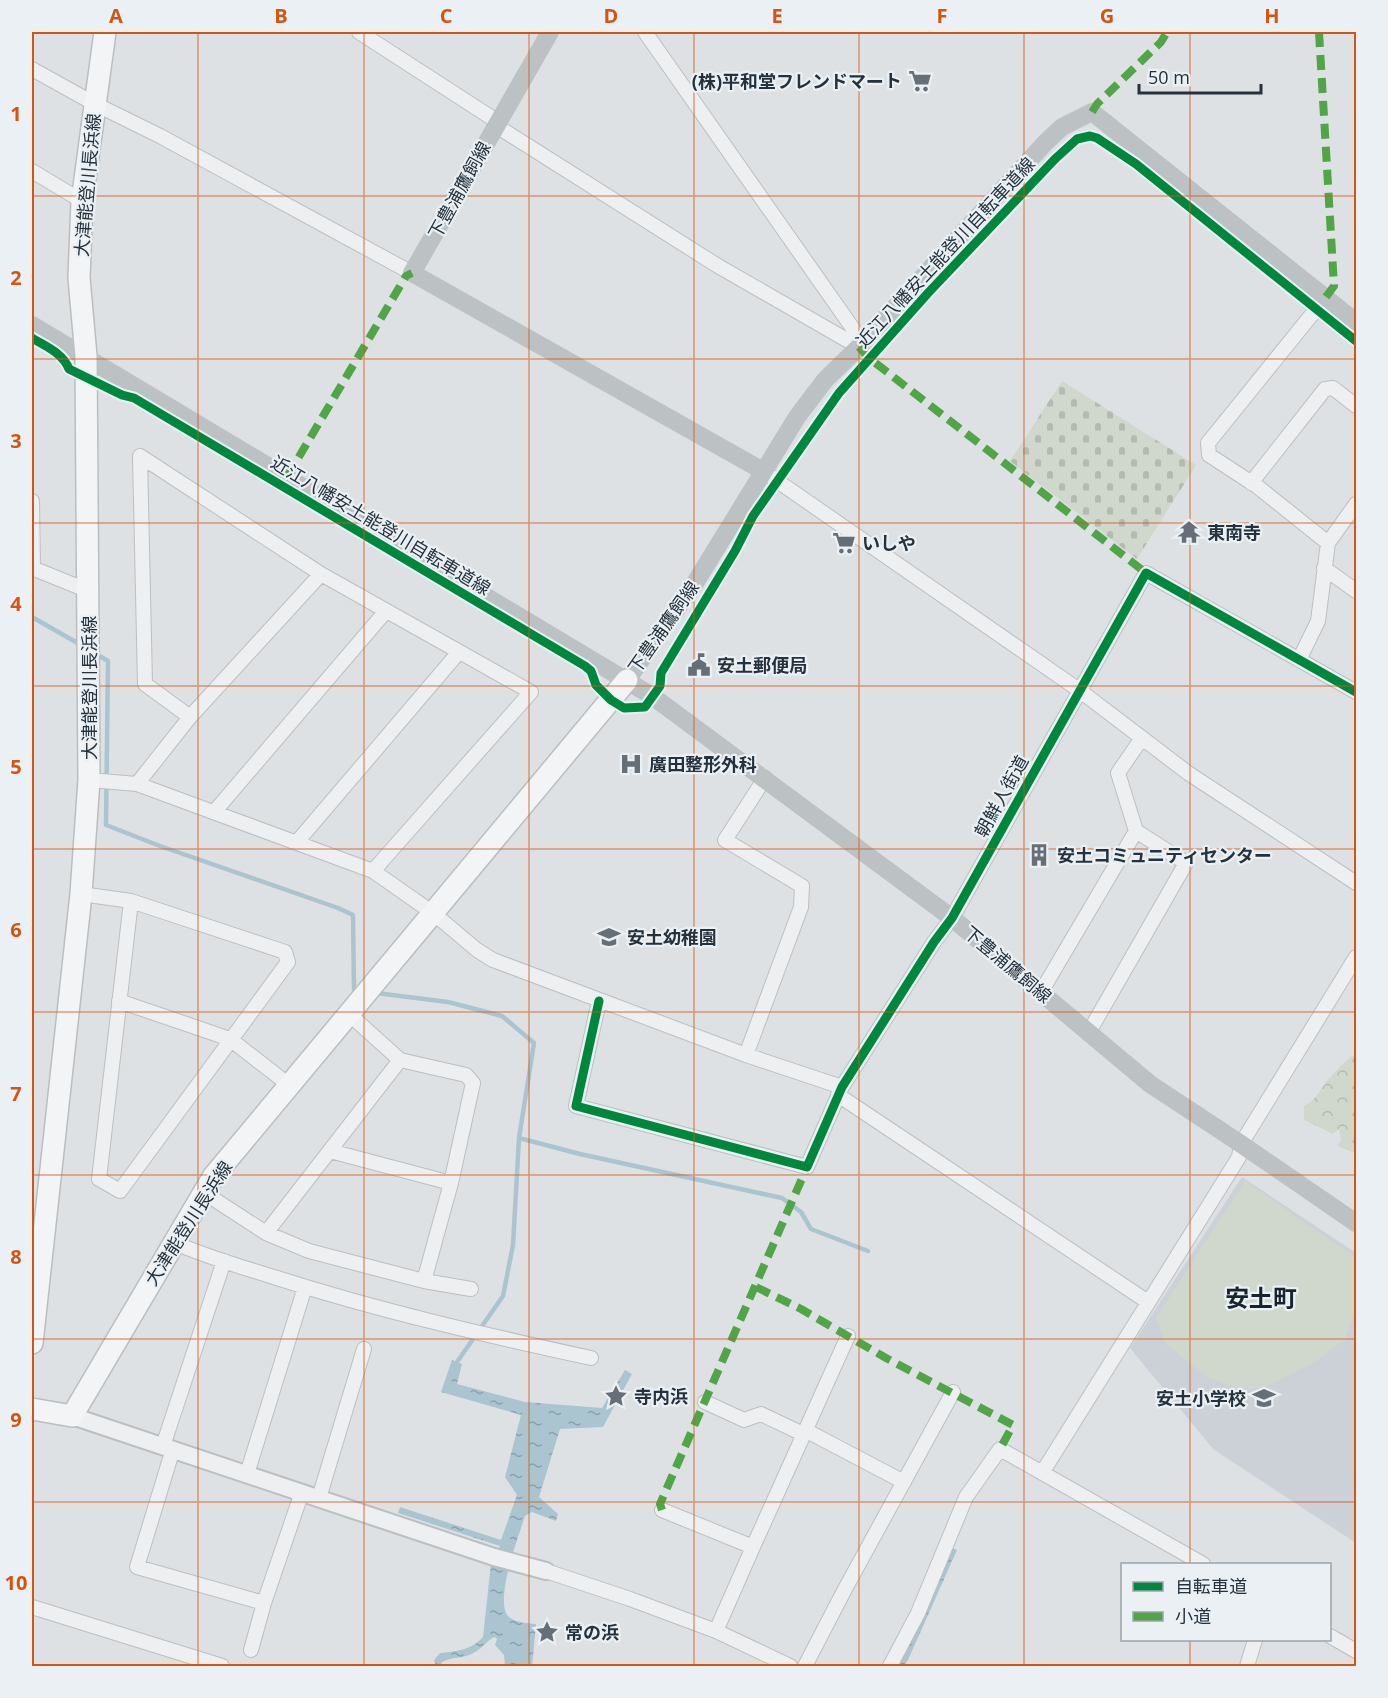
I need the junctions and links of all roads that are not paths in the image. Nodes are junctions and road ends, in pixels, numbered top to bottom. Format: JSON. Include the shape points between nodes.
{"nodes":[{"id":1,"x":105,"y":32,"type":"edge"},
{"id":2,"x":359,"y":32,"type":"edge"},
{"id":3,"x":550,"y":32,"type":"edge"},
{"id":4,"x":645,"y":32,"type":"edge"},
{"id":5,"x":32,"y":69,"type":"edge"},
{"id":6,"x":95,"y":104,"type":"junction"},
{"id":7,"x":495,"y":125,"type":"junction"},
{"id":8,"x":32,"y":171,"type":"edge"},
{"id":9,"x":82,"y":201,"type":"junction"},
{"id":10,"x":412,"y":273,"type":"junction"},
{"id":11,"x":1326,"y":297,"type":"junction"},
{"id":12,"x":1356,"y":322,"type":"edge"},
{"id":13,"x":32,"y":325,"type":"edge"},
{"id":14,"x":859,"y":347,"type":"junction"},
{"id":15,"x":86,"y":356,"type":"junction"},
{"id":16,"x":1356,"y":406,"type":"edge"},
{"id":17,"x":763,"y":471,"type":"junction"},
{"id":18,"x":1251,"y":483,"type":"junction"},
{"id":19,"x":32,"y":501,"type":"edge"},
{"id":20,"x":1356,"y":504,"type":"edge"},
{"id":21,"x":1328,"y":543,"type":"junction"},
{"id":22,"x":32,"y":568,"type":"edge"},
{"id":23,"x":1324,"y":568,"type":"junction"},
{"id":24,"x":321,"y":574,"type":"junction"},
{"id":25,"x":89,"y":591,"type":"junction"},
{"id":26,"x":1356,"y":591,"type":"edge"},
{"id":27,"x":386,"y":611,"type":"junction"},
{"id":28,"x":459,"y":652,"type":"junction"},
{"id":29,"x":1299,"y":660,"type":"junction"},
{"id":30,"x":627,"y":680,"type":"junction"},
{"id":31,"x":1079,"y":690,"type":"junction"},
{"id":32,"x":1356,"y":692,"type":"edge"},
{"id":33,"x":190,"y":717,"type":"junction"},
{"id":34,"x":1142,"y":738,"type":"junction"},
{"id":35,"x":765,"y":778,"type":"junction"},
{"id":36,"x":89,"y":780,"type":"junction"},
{"id":37,"x":137,"y":784,"type":"junction"},
{"id":38,"x":215,"y":811,"type":"junction"},
{"id":39,"x":1136,"y":831,"type":"junction"},
{"id":40,"x":297,"y":842,"type":"junction"},
{"id":41,"x":373,"y":871,"type":"junction"},
{"id":42,"x":1356,"y":883,"type":"edge"},
{"id":43,"x":81,"y":894,"type":"junction"},
{"id":44,"x":131,"y":901,"type":"junction"},
{"id":45,"x":433,"y":913,"type":"junction"},
{"id":46,"x":952,"y":918,"type":"junction"},
{"id":47,"x":1356,"y":957,"type":"edge"},
{"id":48,"x":1041,"y":992,"type":"junction"},
{"id":49,"x":119,"y":1001,"type":"junction"},
{"id":50,"x":599,"y":1001,"type":"junction"},
{"id":51,"x":349,"y":1014,"type":"junction"},
{"id":52,"x":1089,"y":1032,"type":"junction"},
{"id":53,"x":230,"y":1039,"type":"junction"},
{"id":54,"x":746,"y":1054,"type":"junction"},
{"id":55,"x":400,"y":1060,"type":"junction"},
{"id":56,"x":289,"y":1085,"type":"junction"},
{"id":57,"x":840,"y":1091,"type":"junction"},
{"id":58,"x":1241,"y":1144,"type":"junction"},
{"id":59,"x":330,"y":1151,"type":"junction"},
{"id":60,"x":451,"y":1183,"type":"junction"},
{"id":61,"x":203,"y":1192,"type":"junction"},
{"id":62,"x":1356,"y":1223,"type":"edge"},
{"id":63,"x":266,"y":1233,"type":"junction"},
{"id":64,"x":173,"y":1242,"type":"junction"},
{"id":65,"x":224,"y":1261,"type":"junction"},
{"id":66,"x":424,"y":1281,"type":"junction"},
{"id":67,"x":305,"y":1287,"type":"junction"},
{"id":68,"x":471,"y":1289,"type":"dead end"},
{"id":69,"x":1148,"y":1302,"type":"junction"},
{"id":70,"x":848,"y":1336,"type":"dead end"},
{"id":71,"x":32,"y":1343,"type":"edge"},
{"id":72,"x":364,"y":1349,"type":"dead end"},
{"id":73,"x":591,"y":1358,"type":"dead end"},
{"id":74,"x":953,"y":1392,"type":"dead end"},
{"id":75,"x":705,"y":1402,"type":"dead end"},
{"id":76,"x":32,"y":1409,"type":"edge"},
{"id":77,"x":72,"y":1416,"type":"junction"},
{"id":78,"x":804,"y":1432,"type":"junction"},
{"id":79,"x":168,"y":1448,"type":"junction"},
{"id":80,"x":1042,"y":1473,"type":"junction"},
{"id":81,"x":247,"y":1474,"type":"junction"},
{"id":82,"x":904,"y":1482,"type":"junction"},
{"id":83,"x":302,"y":1492,"type":"junction"},
{"id":84,"x":319,"y":1497,"type":"junction"},
{"id":85,"x":662,"y":1510,"type":"dead end"},
{"id":86,"x":753,"y":1547,"type":"junction"},
{"id":87,"x":1201,"y":1563,"type":"edge"},
{"id":88,"x":546,"y":1571,"type":"joint"},
{"id":89,"x":264,"y":1603,"type":"junction"},
{"id":90,"x":32,"y":1607,"type":"edge"},
{"id":91,"x":716,"y":1631,"type":"junction"},
{"id":92,"x":1331,"y":1637,"type":"edge"},
{"id":93,"x":1255,"y":1641,"type":"edge"},
{"id":94,"x":251,"y":1650,"type":"dead end"},
{"id":95,"x":1356,"y":1652,"type":"edge"},
{"id":96,"x":222,"y":1666,"type":"edge"},
{"id":97,"x":790,"y":1666,"type":"edge"},
{"id":98,"x":805,"y":1666,"type":"edge"},
{"id":99,"x":890,"y":1666,"type":"edge"},
{"id":100,"x":1247,"y":1666,"type":"edge"}],
"edges":[{"from":1,"to":6,"type":"main road","name":"大津能登川長浜線"},
{"from":2,"to":7,"type":"street","via":[[492,118]]},
{"from":3,"to":7,"type":"main road","name":"下豊浦鷹飼線"},
{"from":4,"to":14,"type":"street","via":[[856,333]]},
{"from":5,"to":6,"type":"street"},
{"from":6,"to":9,"type":"main road","name":"大津能登川長浜線"},
{"from":6,"to":10,"type":"street"},
{"from":7,"to":10,"type":"main road","name":"下豊浦鷹飼線"},
{"from":7,"to":14,"type":"street","via":[[718,266]]},
{"from":8,"to":9,"type":"street"},
{"from":9,"to":15,"type":"main road","name":"大津能登川長浜線","via":[[79,278]]},
{"from":10,"to":17,"type":"main road"},
{"from":11,"to":12,"type":"main road"},
{"from":11,"to":14,"type":"main road","name":"下豊浦鷹飼線","via":[[1092,112],[1062,127],[1045,143]]},
{"from":11,"to":18,"type":"street","via":[[1208,443],[1209,455]]},
{"from":13,"to":15,"type":"main road"},
{"from":14,"to":17,"type":"main road","name":"下豊浦鷹飼線","via":[[825,380]]},
{"from":15,"to":25,"type":"main road","name":"大津能登川長浜線"},
{"from":15,"to":30,"type":"main road"},
{"from":16,"to":18,"type":"street","via":[[1333,388],[1325,389]]},
{"from":17,"to":30,"type":"main road","name":"下豊浦鷹飼線","via":[[695,583]]},
{"from":17,"to":31,"type":"street"},
{"from":18,"to":21,"type":"street"},
{"from":19,"to":22,"type":"street"},
{"from":20,"to":21,"type":"street"},
{"from":21,"to":23,"type":"street"},
{"from":22,"to":25,"type":"street"},
{"from":23,"to":26,"type":"street"},
{"from":23,"to":29,"type":"street","via":[[1318,621]]},
{"from":24,"to":27,"type":"street"},
{"from":24,"to":33,"type":"street"},
{"from":24,"to":33,"type":"street","via":[[140,456],[145,684]]},
{"from":25,"to":36,"type":"main road","name":"大津能登川長浜線"},
{"from":27,"to":28,"type":"street"},
{"from":27,"to":38,"type":"street"},
{"from":28,"to":40,"type":"street"},
{"from":28,"to":41,"type":"street","via":[[531,692]]},
{"from":29,"to":31,"type":"street","name":"朝鮮人街道","via":[[1146,573]]},
{"from":29,"to":32,"type":"street"},
{"from":30,"to":35,"type":"main road","name":"下豊浦鷹飼線"},
{"from":30,"to":45,"type":"main road","name":"大津能登川長浜線"},
{"from":31,"to":34,"type":"street"},
{"from":31,"to":46,"type":"street","name":"朝鮮人街道"},
{"from":33,"to":37,"type":"street"},
{"from":34,"to":39,"type":"street","via":[[1118,773]]},
{"from":34,"to":42,"type":"street","via":[[1188,773]]},
{"from":35,"to":46,"type":"main road","name":"下豊浦鷹飼線"},
{"from":35,"to":54,"type":"street","via":[[725,840],[802,886],[801,907]]},
{"from":36,"to":37,"type":"street"},
{"from":36,"to":43,"type":"main road","name":"大津能登川長浜線"},
{"from":37,"to":38,"type":"street"},
{"from":38,"to":40,"type":"street"},
{"from":39,"to":48,"type":"street"},
{"from":39,"to":52,"type":"street","via":[[1186,863]]},
{"from":40,"to":41,"type":"street"},
{"from":41,"to":45,"type":"street"},
{"from":43,"to":44,"type":"street"},
{"from":43,"to":71,"type":"main road","name":"大津能登川長浜線"},
{"from":44,"to":49,"type":"street"},
{"from":44,"to":53,"type":"street","via":[[285,952],[288,962]]},
{"from":45,"to":50,"type":"street","via":[[493,960]]},
{"from":45,"to":51,"type":"main road","name":"大津能登川長浜線"},
{"from":46,"to":48,"type":"main road","name":"下豊浦鷹飼線"},
{"from":46,"to":57,"type":"street","name":"朝鮮人街道"},
{"from":47,"to":58,"type":"street"},
{"from":48,"to":52,"type":"main road","name":"下豊浦鷹飼線"},
{"from":49,"to":53,"type":"street"},
{"from":49,"to":53,"type":"street","via":[[99,1179],[120,1191]]},
{"from":50,"to":54,"type":"street"},
{"from":50,"to":57,"type":"street","name":"朝鮮人街道","via":[[576,1106],[807,1167]]},
{"from":51,"to":55,"type":"street"},
{"from":51,"to":56,"type":"main road","name":"大津能登川長浜線"},
{"from":52,"to":58,"type":"main road","name":"下豊浦鷹飼線","via":[[1150,1084]]},
{"from":53,"to":56,"type":"street"},
{"from":54,"to":57,"type":"street"},
{"from":55,"to":59,"type":"street"},
{"from":55,"to":60,"type":"street","via":[[466,1075],[473,1083]]},
{"from":56,"to":61,"type":"main road","name":"大津能登川長浜線"},
{"from":57,"to":69,"type":"street"},
{"from":58,"to":62,"type":"main road","name":"下豊浦鷹飼線"},
{"from":58,"to":69,"type":"street","via":[[1239,1157]]},
{"from":59,"to":60,"type":"street"},
{"from":59,"to":63,"type":"street"},
{"from":60,"to":66,"type":"street"},
{"from":61,"to":63,"type":"street"},
{"from":61,"to":64,"type":"main road","name":"大津能登川長浜線"},
{"from":63,"to":66,"type":"street","via":[[309,1251]]},
{"from":64,"to":65,"type":"street"},
{"from":64,"to":77,"type":"main road","name":"大津能登川長浜線"},
{"from":65,"to":67,"type":"street"},
{"from":65,"to":79,"type":"street"},
{"from":66,"to":68,"type":"street"},
{"from":67,"to":73,"type":"street","via":[[408,1317]]},
{"from":67,"to":81,"type":"street"},
{"from":69,"to":80,"type":"street"},
{"from":70,"to":78,"type":"street"},
{"from":72,"to":84,"type":"street"},
{"from":74,"to":82,"type":"street"},
{"from":75,"to":78,"type":"street","via":[[744,1420],[761,1414]]},
{"from":76,"to":77,"type":"main road"},
{"from":77,"to":79,"type":"street"},
{"from":78,"to":82,"type":"street"},
{"from":78,"to":86,"type":"street"},
{"from":79,"to":81,"type":"street"},
{"from":79,"to":89,"type":"street","via":[[138,1567]]},
{"from":80,"to":87,"type":"street"},
{"from":80,"to":99,"type":"street","via":[[1000,1449],[966,1497],[918,1613]]},
{"from":81,"to":83,"type":"street"},
{"from":82,"to":98,"type":"street"},
{"from":83,"to":84,"type":"street"},
{"from":83,"to":89,"type":"street"},
{"from":84,"to":88,"type":"street"},
{"from":85,"to":86,"type":"street"},
{"from":86,"to":91,"type":"street"},
{"from":88,"to":91,"type":"street"},
{"from":89,"to":94,"type":"street"},
{"from":90,"to":96,"type":"street"},
{"from":91,"to":97,"type":"street"},
{"from":92,"to":95,"type":"street"},
{"from":93,"to":100,"type":"street"}]}
